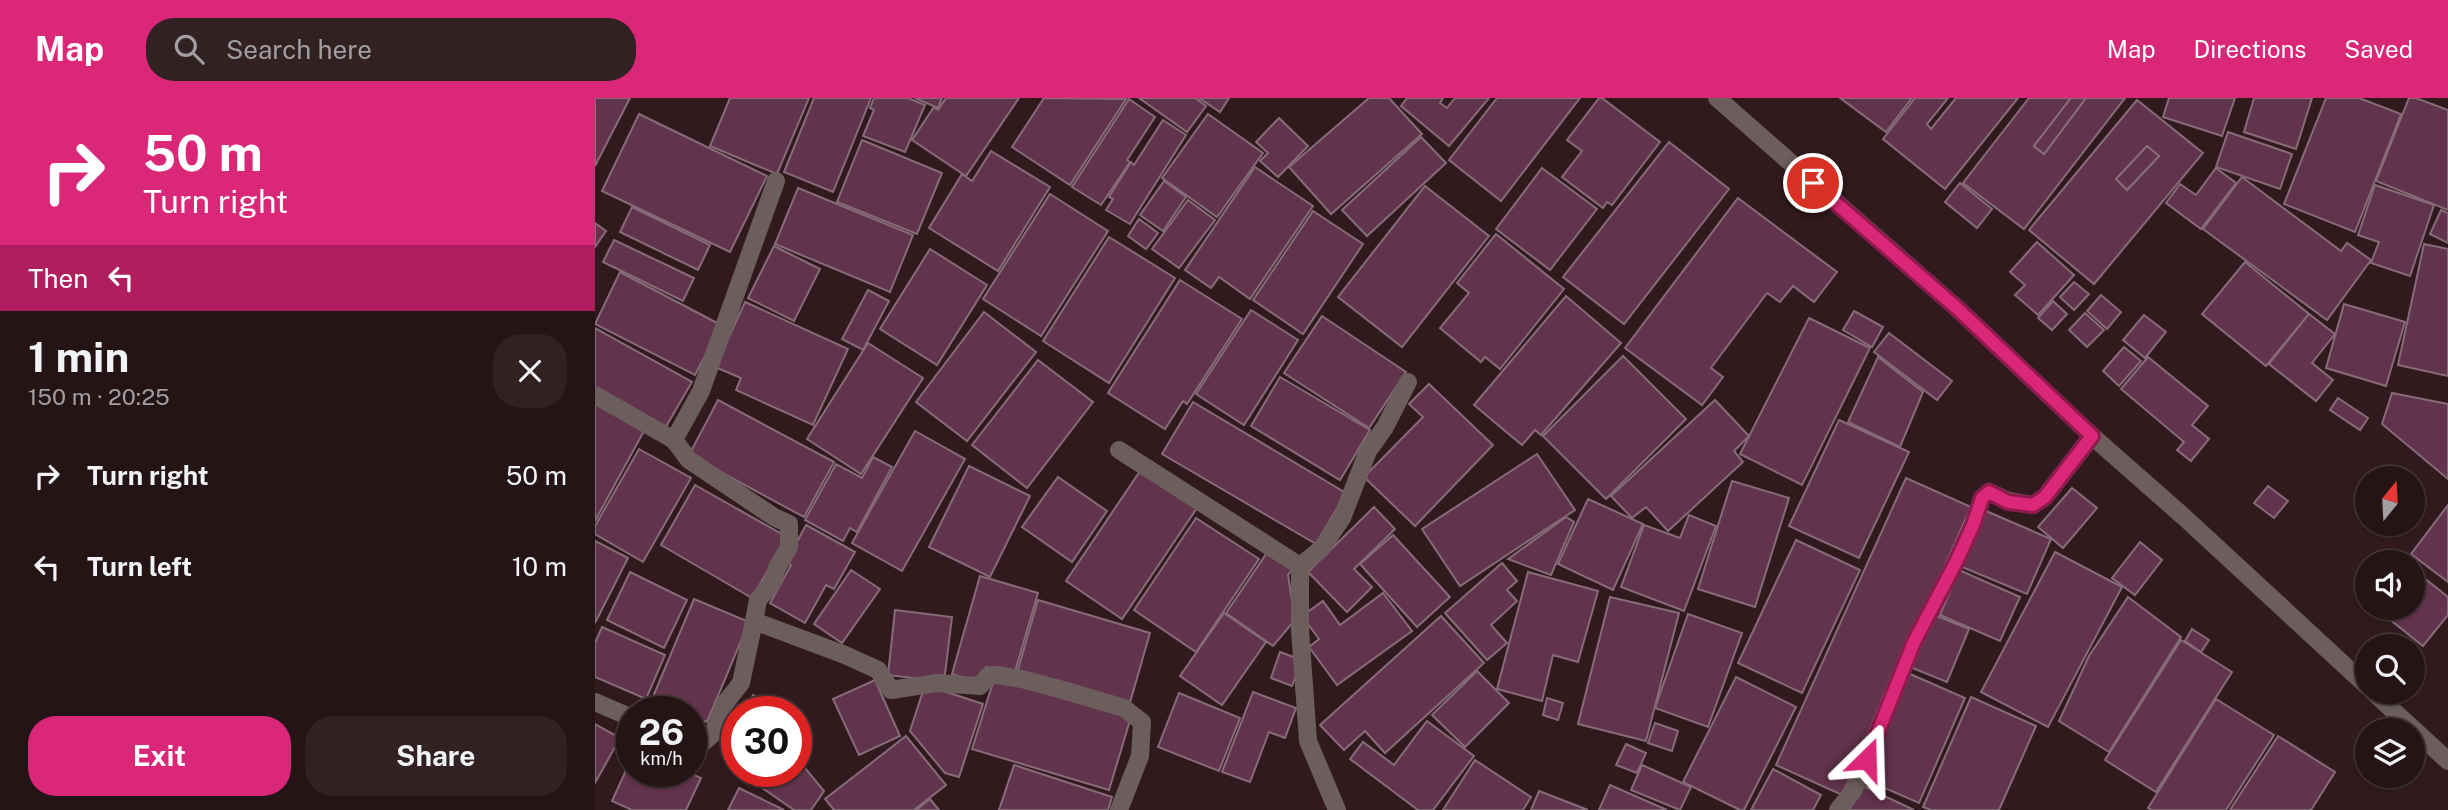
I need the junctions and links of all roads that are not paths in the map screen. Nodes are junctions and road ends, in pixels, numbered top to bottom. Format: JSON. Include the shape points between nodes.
{"nodes":[{"id":1,"x":1717,"y":98,"type":"edge"},
{"id":2,"x":776,"y":181,"type":"dead end"},
{"id":3,"x":1408,"y":382,"type":"dead end"},
{"id":4,"x":595,"y":395,"type":"edge"},
{"id":5,"x":2092,"y":436,"type":"junction"},
{"id":6,"x":674,"y":440,"type":"junction"},
{"id":7,"x":1119,"y":450,"type":"dead end"},
{"id":8,"x":1300,"y":566,"type":"junction"},
{"id":9,"x":754,"y":621,"type":"junction"},
{"id":10,"x":2355,"y":675,"type":"edge"},
{"id":11,"x":595,"y":702,"type":"edge"},
{"id":12,"x":2386,"y":704,"type":"edge"},
{"id":13,"x":616,"y":711,"type":"edge"},
{"id":14,"x":707,"y":739,"type":"edge"},
{"id":15,"x":2448,"y":761,"type":"edge"},
{"id":16,"x":1119,"y":810,"type":"edge"},
{"id":17,"x":1337,"y":810,"type":"edge"},
{"id":18,"x":1838,"y":810,"type":"edge"}],
"edges":[{"from":1,"to":5,"type":"street","via":[[1959,310]]},
{"from":2,"to":6,"type":"street","via":[[701,391]]},
{"from":3,"to":8,"type":"street","via":[[1368,451],[1342,518],[1321,549]]},
{"from":4,"to":6,"type":"street"},
{"from":5,"to":10,"type":"street"},
{"from":5,"to":18,"type":"street","via":[[2045,497],[2033,505],[2008,502],[1989,492],[1982,498],[1956,562],[1914,642],[1853,791]]},
{"from":6,"to":9,"type":"street","via":[[689,460],[789,524],[789,547],[772,583],[758,600]]},
{"from":7,"to":8,"type":"street"},
{"from":8,"to":17,"type":"street","via":[[1308,741]]},
{"from":9,"to":14,"type":"street","via":[[741,683]]},
{"from":9,"to":16,"type":"street","via":[[878,670],[891,690],[937,683],[980,686],[988,676],[997,675],[1124,708],[1142,722],[1140,756]]},
{"from":11,"to":13,"type":"street"},
{"from":12,"to":15,"type":"street"}]}
